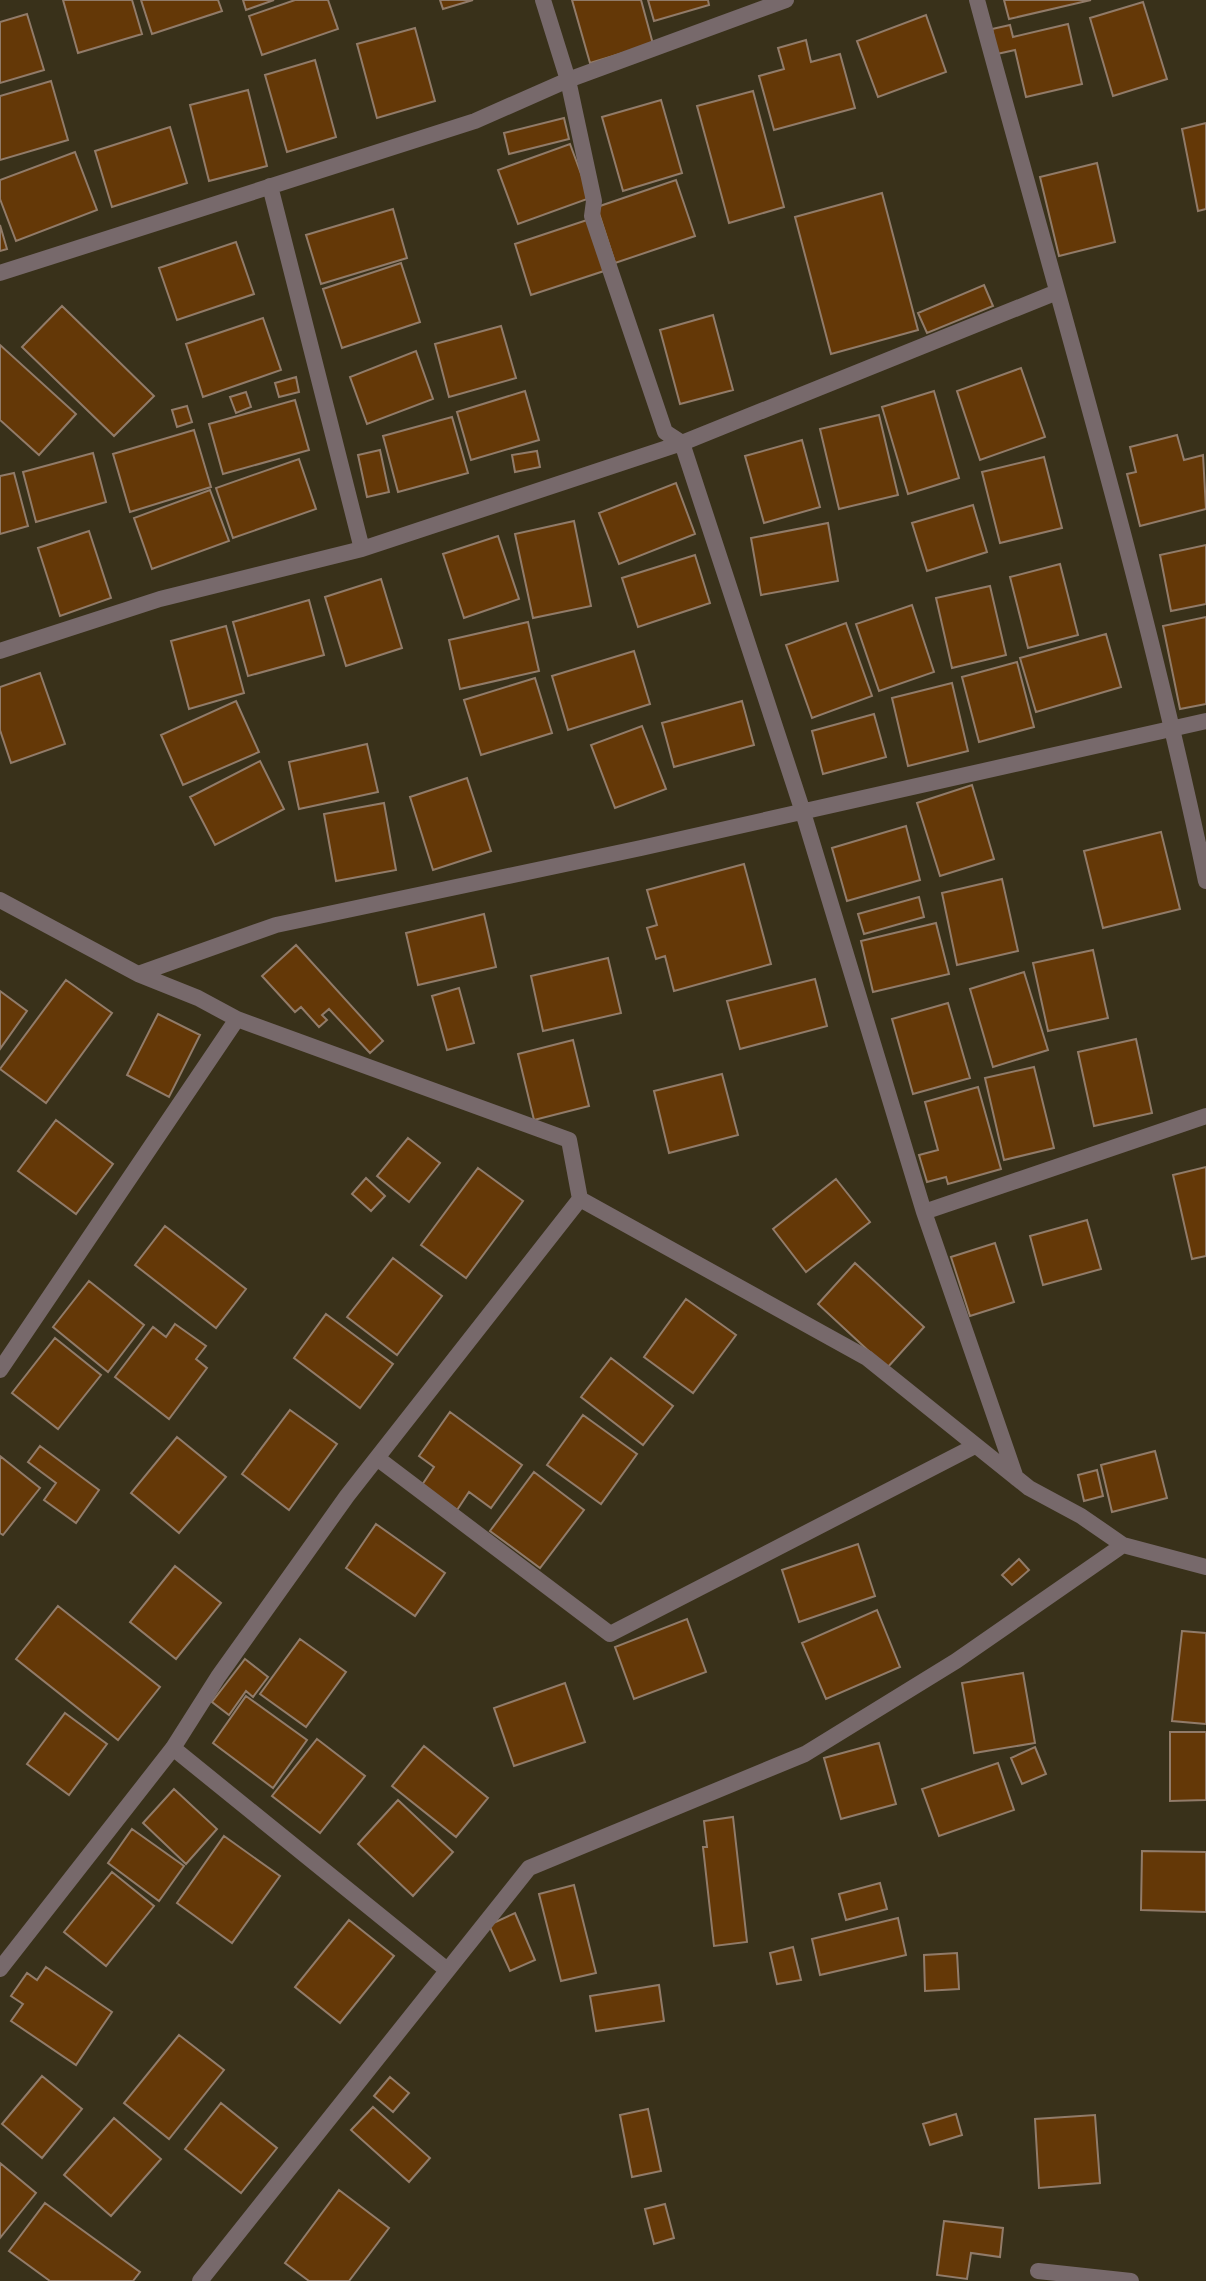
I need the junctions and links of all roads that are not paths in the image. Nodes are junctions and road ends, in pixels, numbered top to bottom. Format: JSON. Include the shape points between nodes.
{"nodes":[{"id":1,"x":543,"y":0,"type":"edge"},
{"id":2,"x":786,"y":0,"type":"edge"},
{"id":3,"x":977,"y":0,"type":"edge"},
{"id":4,"x":568,"y":80,"type":"junction"},
{"id":5,"x":270,"y":186,"type":"junction"},
{"id":6,"x":0,"y":273,"type":"edge"},
{"id":7,"x":1057,"y":292,"type":"junction"},
{"id":8,"x":682,"y":443,"type":"junction"},
{"id":9,"x":362,"y":549,"type":"junction"},
{"id":10,"x":0,"y":651,"type":"edge"},
{"id":11,"x":1206,"y":721,"type":"edge"},
{"id":12,"x":1174,"y":726,"type":"junction"},
{"id":13,"x":802,"y":809,"type":"junction"},
{"id":14,"x":1206,"y":881,"type":"edge"},
{"id":15,"x":0,"y":900,"type":"edge"},
{"id":16,"x":138,"y":974,"type":"junction"},
{"id":17,"x":237,"y":1019,"type":"junction"},
{"id":18,"x":1206,"y":1116,"type":"edge"},
{"id":19,"x":580,"y":1199,"type":"junction"},
{"id":20,"x":924,"y":1212,"type":"junction"},
{"id":21,"x":0,"y":1370,"type":"edge"},
{"id":22,"x":973,"y":1447,"type":"junction"},
{"id":23,"x":377,"y":1458,"type":"junction"},
{"id":24,"x":1016,"y":1478,"type":"junction"},
{"id":25,"x":1123,"y":1545,"type":"junction"},
{"id":26,"x":1206,"y":1567,"type":"edge"},
{"id":27,"x":173,"y":1748,"type":"junction"},
{"id":28,"x":0,"y":1969,"type":"edge"},
{"id":29,"x":447,"y":1970,"type":"junction"},
{"id":30,"x":1038,"y":2271,"type":"dead end"},
{"id":31,"x":200,"y":2281,"type":"edge"},
{"id":32,"x":1131,"y":2281,"type":"edge"}],
"edges":[{"from":1,"to":4,"type":"street"},
{"from":2,"to":4,"type":"street"},
{"from":3,"to":7,"type":"street"},
{"from":4,"to":5,"type":"street","via":[[475,121]]},
{"from":4,"to":8,"type":"street","via":[[594,201],[592,216],[665,432]]},
{"from":5,"to":6,"type":"street"},
{"from":5,"to":9,"type":"street"},
{"from":7,"to":8,"type":"street"},
{"from":7,"to":12,"type":"street"},
{"from":8,"to":9,"type":"street"},
{"from":8,"to":13,"type":"street"},
{"from":9,"to":10,"type":"street","via":[[160,599]]},
{"from":11,"to":12,"type":"street"},
{"from":12,"to":13,"type":"street","via":[[996,770]]},
{"from":12,"to":14,"type":"street"},
{"from":13,"to":16,"type":"street","via":[[276,925]]},
{"from":13,"to":20,"type":"street"},
{"from":15,"to":16,"type":"street"},
{"from":16,"to":17,"type":"street"},
{"from":17,"to":19,"type":"street","via":[[569,1140]]},
{"from":17,"to":21,"type":"street"},
{"from":18,"to":20,"type":"street"},
{"from":19,"to":22,"type":"street","via":[[867,1358]]},
{"from":19,"to":23,"type":"street"},
{"from":20,"to":24,"type":"street"},
{"from":22,"to":23,"type":"street","via":[[610,1634]]},
{"from":22,"to":24,"type":"street"},
{"from":23,"to":27,"type":"street","via":[[218,1677]]},
{"from":24,"to":25,"type":"street"},
{"from":25,"to":26,"type":"street"},
{"from":25,"to":29,"type":"street","via":[[956,1661],[805,1754],[529,1868]]},
{"from":27,"to":28,"type":"street"},
{"from":27,"to":29,"type":"street"},
{"from":29,"to":31,"type":"street"},
{"from":30,"to":32,"type":"street"}]}
